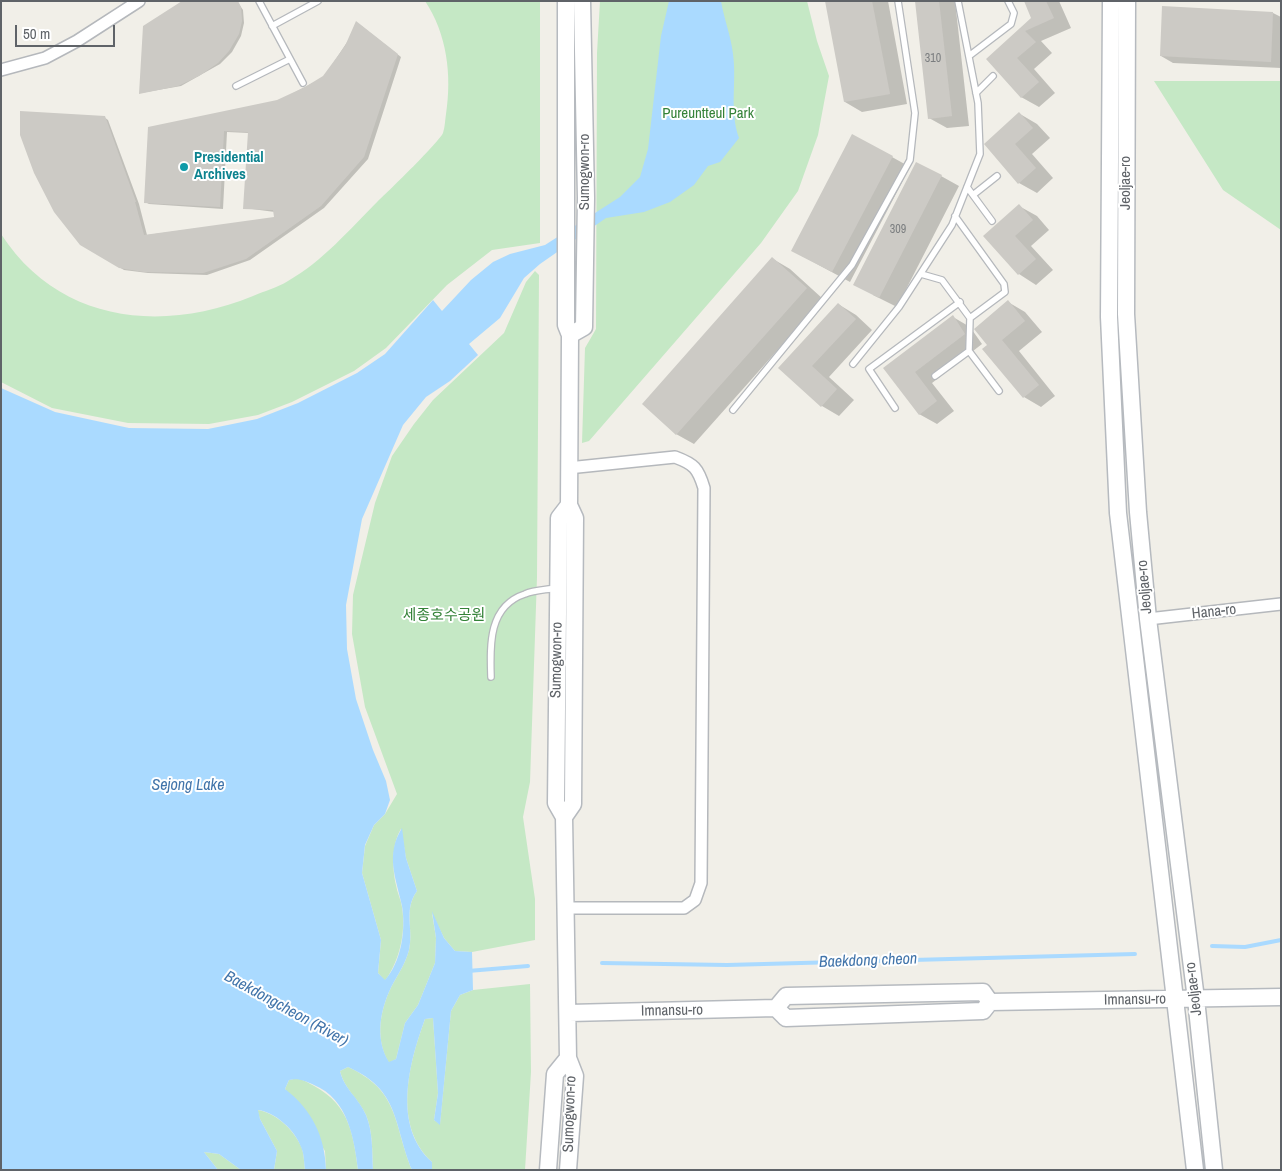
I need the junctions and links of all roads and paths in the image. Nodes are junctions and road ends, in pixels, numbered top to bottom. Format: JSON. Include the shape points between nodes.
{"nodes":[{"id":1,"x":139,"y":1,"type":"edge"},
{"id":2,"x":259,"y":1,"type":"edge"},
{"id":3,"x":318,"y":1,"type":"edge"},
{"id":4,"x":566,"y":1,"type":"edge"},
{"id":5,"x":582,"y":1,"type":"edge"},
{"id":6,"x":898,"y":1,"type":"edge"},
{"id":7,"x":958,"y":1,"type":"edge"},
{"id":8,"x":1008,"y":1,"type":"edge"},
{"id":9,"x":1111,"y":1,"type":"edge"},
{"id":10,"x":1127,"y":1,"type":"edge"},
{"id":11,"x":272,"y":26,"type":"junction"},
{"id":12,"x":969,"y":56,"type":"junction"},
{"id":13,"x":290,"y":59,"type":"junction"},
{"id":14,"x":1,"y":70,"type":"edge"},
{"id":15,"x":993,"y":76,"type":"dead end"},
{"id":16,"x":303,"y":82,"type":"dead end"},
{"id":17,"x":236,"y":86,"type":"dead end"},
{"id":18,"x":976,"y":93,"type":"junction"},
{"id":19,"x":997,"y":176,"type":"dead end"},
{"id":20,"x":967,"y":188,"type":"junction"},
{"id":21,"x":973,"y":195,"type":"junction"},
{"id":22,"x":955,"y":216,"type":"junction"},
{"id":23,"x":992,"y":221,"type":"dead end"},
{"id":24,"x":921,"y":274,"type":"junction"},
{"id":25,"x":960,"y":302,"type":"junction"},
{"id":26,"x":970,"y":318,"type":"junction"},
{"id":27,"x":570,"y":335,"type":"junction"},
{"id":28,"x":969,"y":351,"type":"junction"},
{"id":29,"x":853,"y":364,"type":"dead end"},
{"id":30,"x":935,"y":376,"type":"dead end"},
{"id":31,"x":999,"y":391,"type":"dead end"},
{"id":32,"x":895,"y":408,"type":"dead end"},
{"id":33,"x":733,"y":410,"type":"dead end"},
{"id":34,"x":568,"y":468,"type":"junction"},
{"id":35,"x":569,"y":504,"type":"junction"},
{"id":36,"x":558,"y":588,"type":"junction"},
{"id":37,"x":1281,"y":604,"type":"edge"},
{"id":38,"x":1148,"y":619,"type":"junction"},
{"id":39,"x":491,"y":677,"type":"dead end"},
{"id":40,"x":564,"y":817,"type":"junction"},
{"id":41,"x":565,"y":908,"type":"junction"},
{"id":42,"x":1281,"y":997,"type":"edge"},
{"id":43,"x":1196,"y":999,"type":"junction"},
{"id":44,"x":1176,"y":1000,"type":"junction"},
{"id":45,"x":569,"y":1013,"type":"junction"},
{"id":46,"x":568,"y":1058,"type":"junction"},
{"id":47,"x":548,"y":1170,"type":"edge"},
{"id":48,"x":568,"y":1170,"type":"edge"},
{"id":49,"x":1195,"y":1170,"type":"edge"},
{"id":50,"x":1214,"y":1170,"type":"edge"}],
"edges":[{"from":1,"to":14,"type":"street","via":[[77,42],[45,58]]},
{"from":2,"to":11,"type":"lane"},
{"from":3,"to":11,"type":"lane"},
{"from":4,"to":27,"type":"street","name":"Sumogwon-ro","via":[[566,325]]},
{"from":5,"to":27,"type":"street","name":"Sumogwon-ro","via":[[586,198],[584,327]]},
{"from":6,"to":33,"type":"lane","via":[[915,113],[910,160],[852,265]]},
{"from":7,"to":12,"type":"lane"},
{"from":8,"to":12,"type":"lane","via":[[1014,13],[1011,24]]},
{"from":9,"to":44,"type":"street","name":"Jeoljae-ro","via":[[1108,317],[1118,512]]},
{"from":10,"to":38,"type":"street","name":"Jeoljae-ro","via":[[1126,314]]},
{"from":11,"to":13,"type":"lane"},
{"from":12,"to":18,"type":"lane"},
{"from":13,"to":16,"type":"lane"},
{"from":13,"to":17,"type":"lane"},
{"from":15,"to":18,"type":"lane"},
{"from":18,"to":20,"type":"lane","via":[[980,154]]},
{"from":19,"to":21,"type":"lane"},
{"from":20,"to":21,"type":"lane"},
{"from":20,"to":22,"type":"lane"},
{"from":21,"to":23,"type":"lane"},
{"from":22,"to":24,"type":"lane"},
{"from":22,"to":26,"type":"lane","via":[[1004,284],[1005,292]]},
{"from":24,"to":25,"type":"lane","via":[[942,280]]},
{"from":24,"to":29,"type":"lane"},
{"from":25,"to":26,"type":"lane"},
{"from":25,"to":32,"type":"lane","via":[[869,369]]},
{"from":26,"to":28,"type":"lane"},
{"from":27,"to":34,"type":"street","name":"Sumogwon-ro"},
{"from":28,"to":30,"type":"lane"},
{"from":28,"to":31,"type":"lane"},
{"from":34,"to":35,"type":"street","name":"Sumogwon-ro"},
{"from":34,"to":41,"type":"street","via":[[675,457],[688,462],[699,472],[704,488],[704,508],[701,883],[696,900],[684,908]]},
{"from":35,"to":36,"type":"street","name":"Sumogwon-ro","via":[[559,518]]},
{"from":35,"to":40,"type":"street","name":"Sumogwon-ro","via":[[575,518],[573,804]]},
{"from":36,"to":39,"type":"lane","via":[[526,593],[502,610],[494,622],[490,638]]},
{"from":36,"to":40,"type":"street","name":"Sumogwon-ro","via":[[556,803]]},
{"from":37,"to":38,"type":"street","name":"Hana-ro"},
{"from":38,"to":43,"type":"street","name":"Jeoljae-ro"},
{"from":40,"to":41,"type":"street","name":"Sumogwon-ro"},
{"from":41,"to":45,"type":"street","name":"Sumogwon-ro"},
{"from":42,"to":43,"type":"street","name":"Imnansu-ro"},
{"from":43,"to":44,"type":"street","name":"Imnansu-ro"},
{"from":43,"to":50,"type":"street","name":"Jeoljae-ro"},
{"from":44,"to":45,"type":"street","name":"Imnansu-ro","via":[[990,1002],[983,992],[786,996],[776,1008]]},
{"from":44,"to":49,"type":"street","name":"Jeoljae-ro"},
{"from":45,"to":46,"type":"street","name":"Sumogwon-ro"},
{"from":46,"to":47,"type":"street","name":"Sumogwon-ro","via":[[555,1074]]},
{"from":46,"to":48,"type":"street","name":"Sumogwon-ro","via":[[575,1076]]}]}
